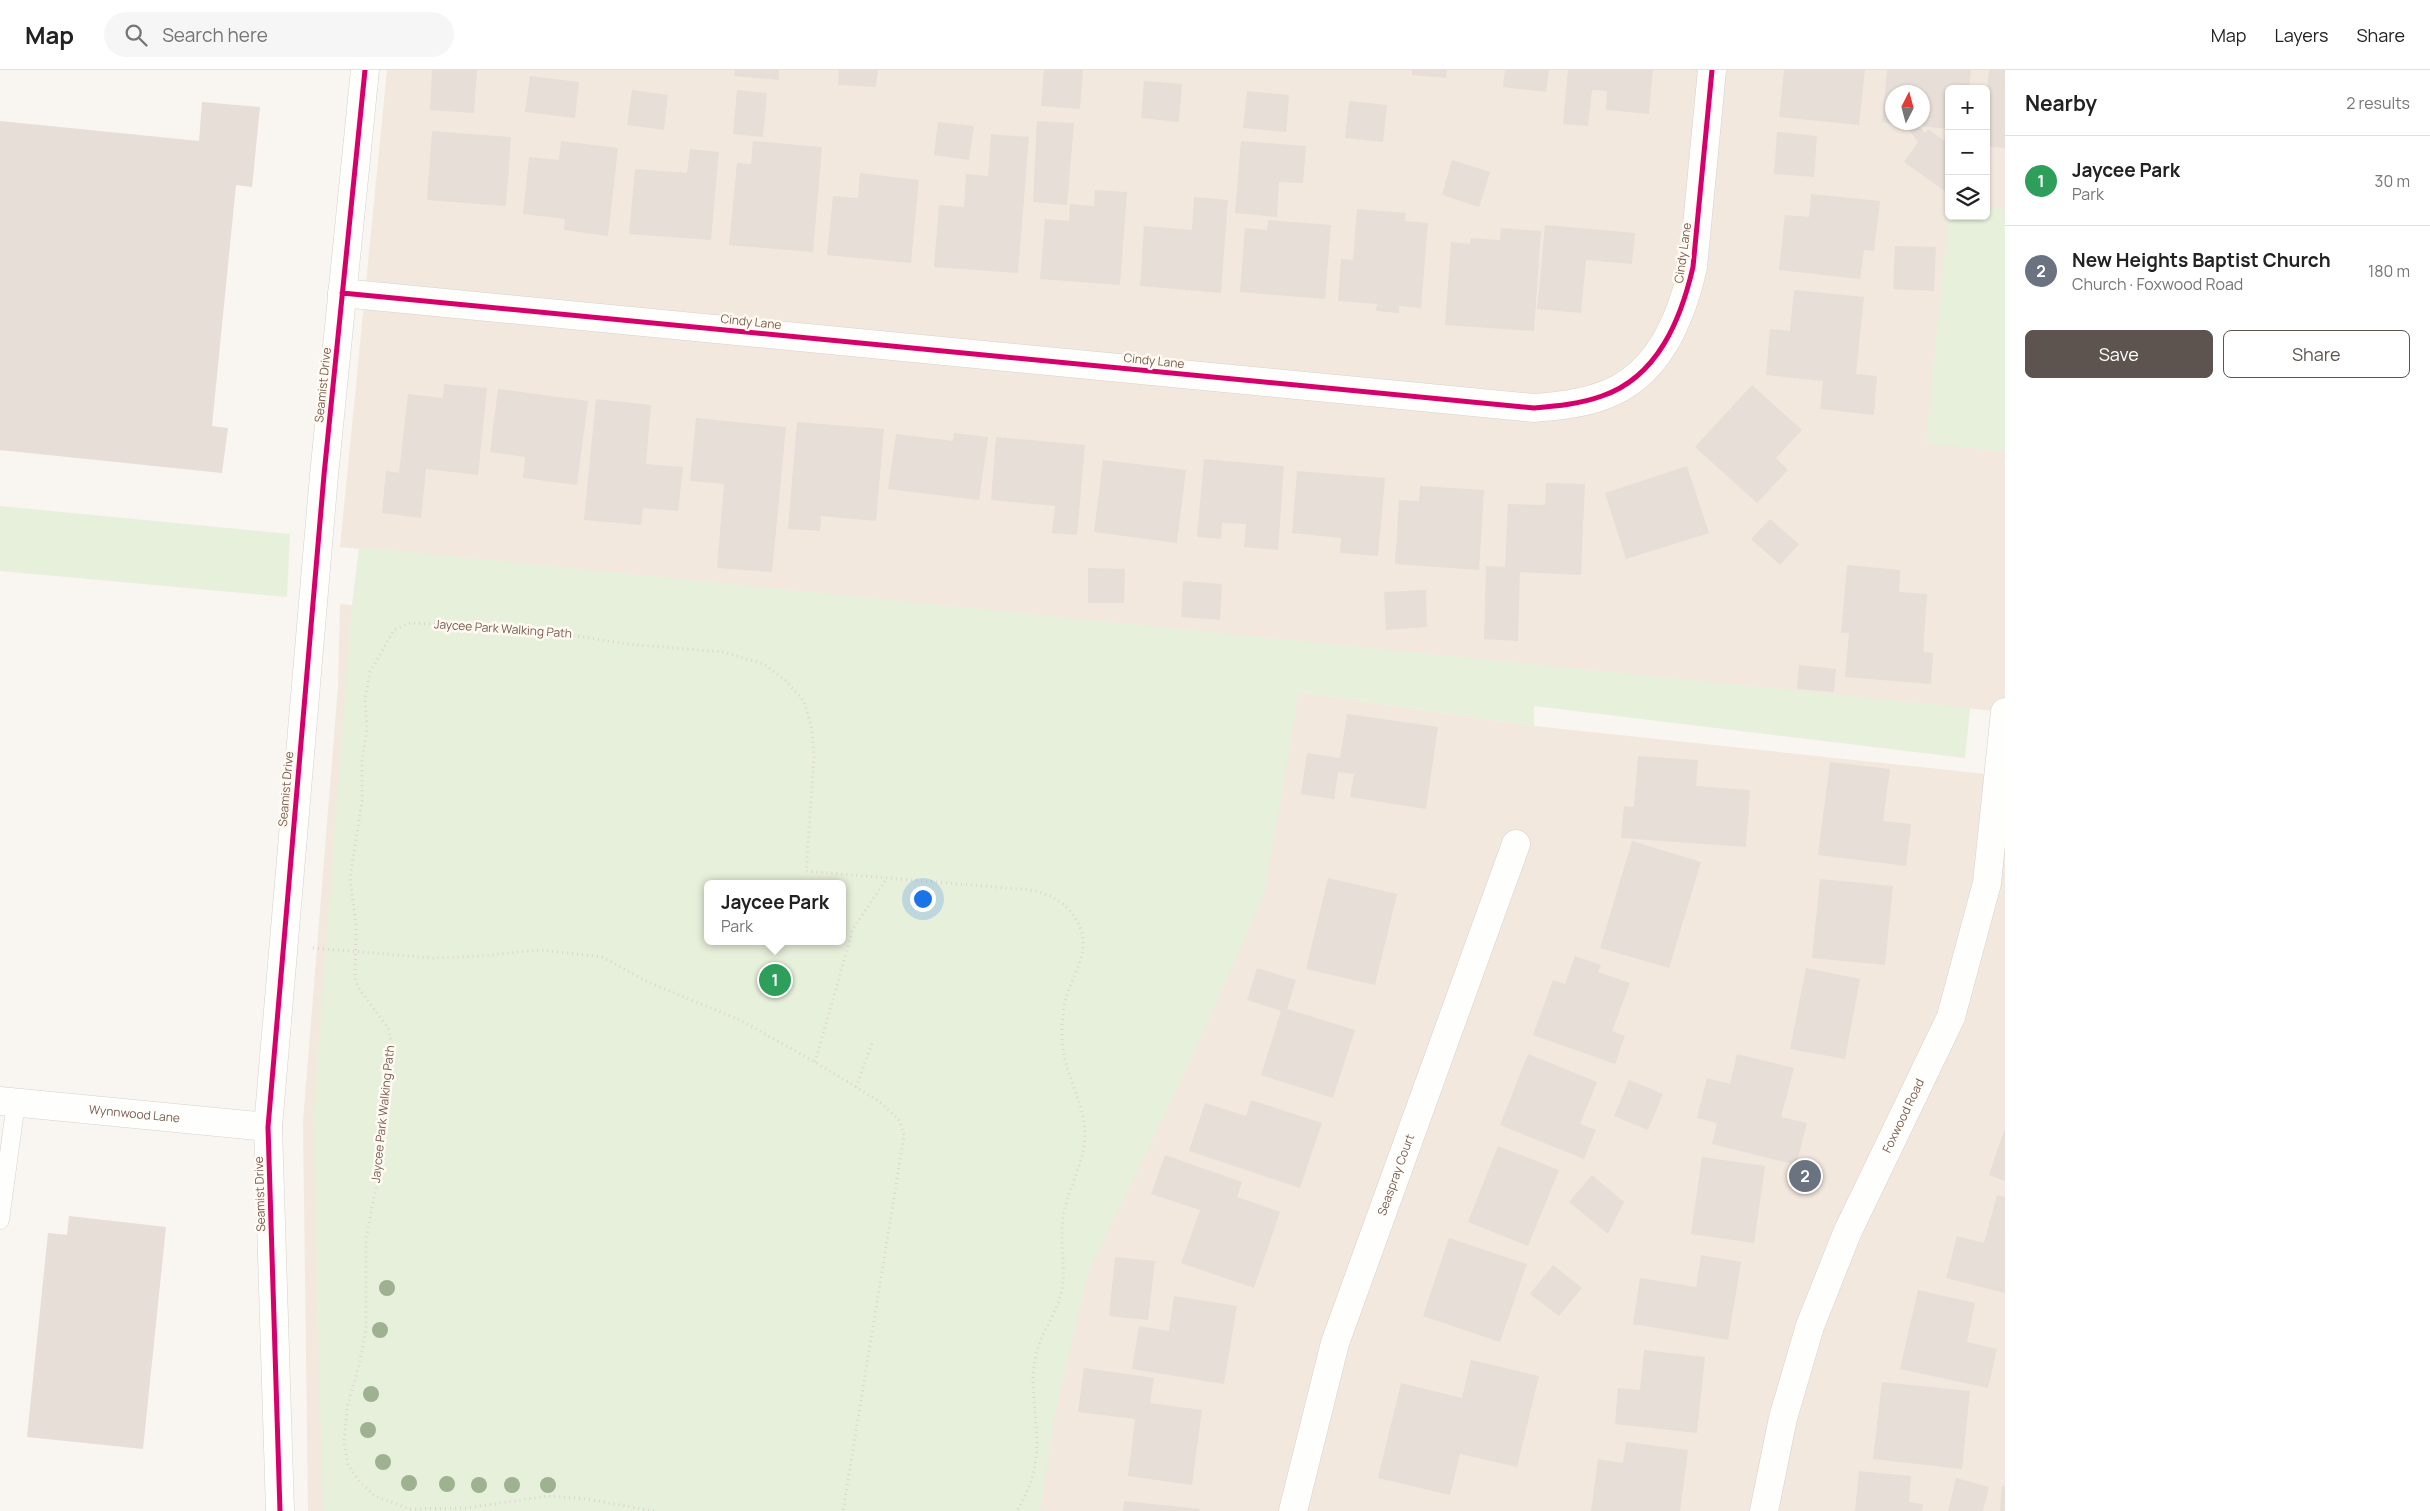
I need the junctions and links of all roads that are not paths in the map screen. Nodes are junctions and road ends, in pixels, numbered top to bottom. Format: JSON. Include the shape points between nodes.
{"nodes":[{"id":1,"x":365,"y":70,"type":"edge"},
{"id":2,"x":1712,"y":70,"type":"edge"},
{"id":3,"x":342,"y":292,"type":"junction"},
{"id":4,"x":2005,"y":712,"type":"edge"},
{"id":5,"x":1516,"y":844,"type":"dead end"},
{"id":6,"x":8,"y":1102,"type":"edge"},
{"id":7,"x":268,"y":1127,"type":"junction"},
{"id":8,"x":0,"y":1220,"type":"edge"},
{"id":9,"x":280,"y":1511,"type":"edge"},
{"id":10,"x":1293,"y":1511,"type":"edge"},
{"id":11,"x":1764,"y":1511,"type":"edge"}],
"edges":[{"from":1,"to":3,"type":"street","name":"Seamist Drive"},
{"from":2,"to":3,"type":"street","name":"Cindy Lane","via":[[1693,267],[1676,325],[1645,369],[1604,396],[1571,405],[1534,408]]},
{"from":3,"to":7,"type":"street","name":"Seamist Drive"},
{"from":4,"to":11,"type":"street","name":"Foxwood Road","via":[[1988,883],[1951,1016],[1847,1233],[1810,1326],[1783,1418]]},
{"from":5,"to":10,"type":"street","name":"Seaspray Court","via":[[1335,1343]]},
{"from":6,"to":7,"type":"street","name":"Wynnwood Lane"},
{"from":6,"to":8,"type":"lane"},
{"from":7,"to":9,"type":"street","name":"Seamist Drive"}]}
